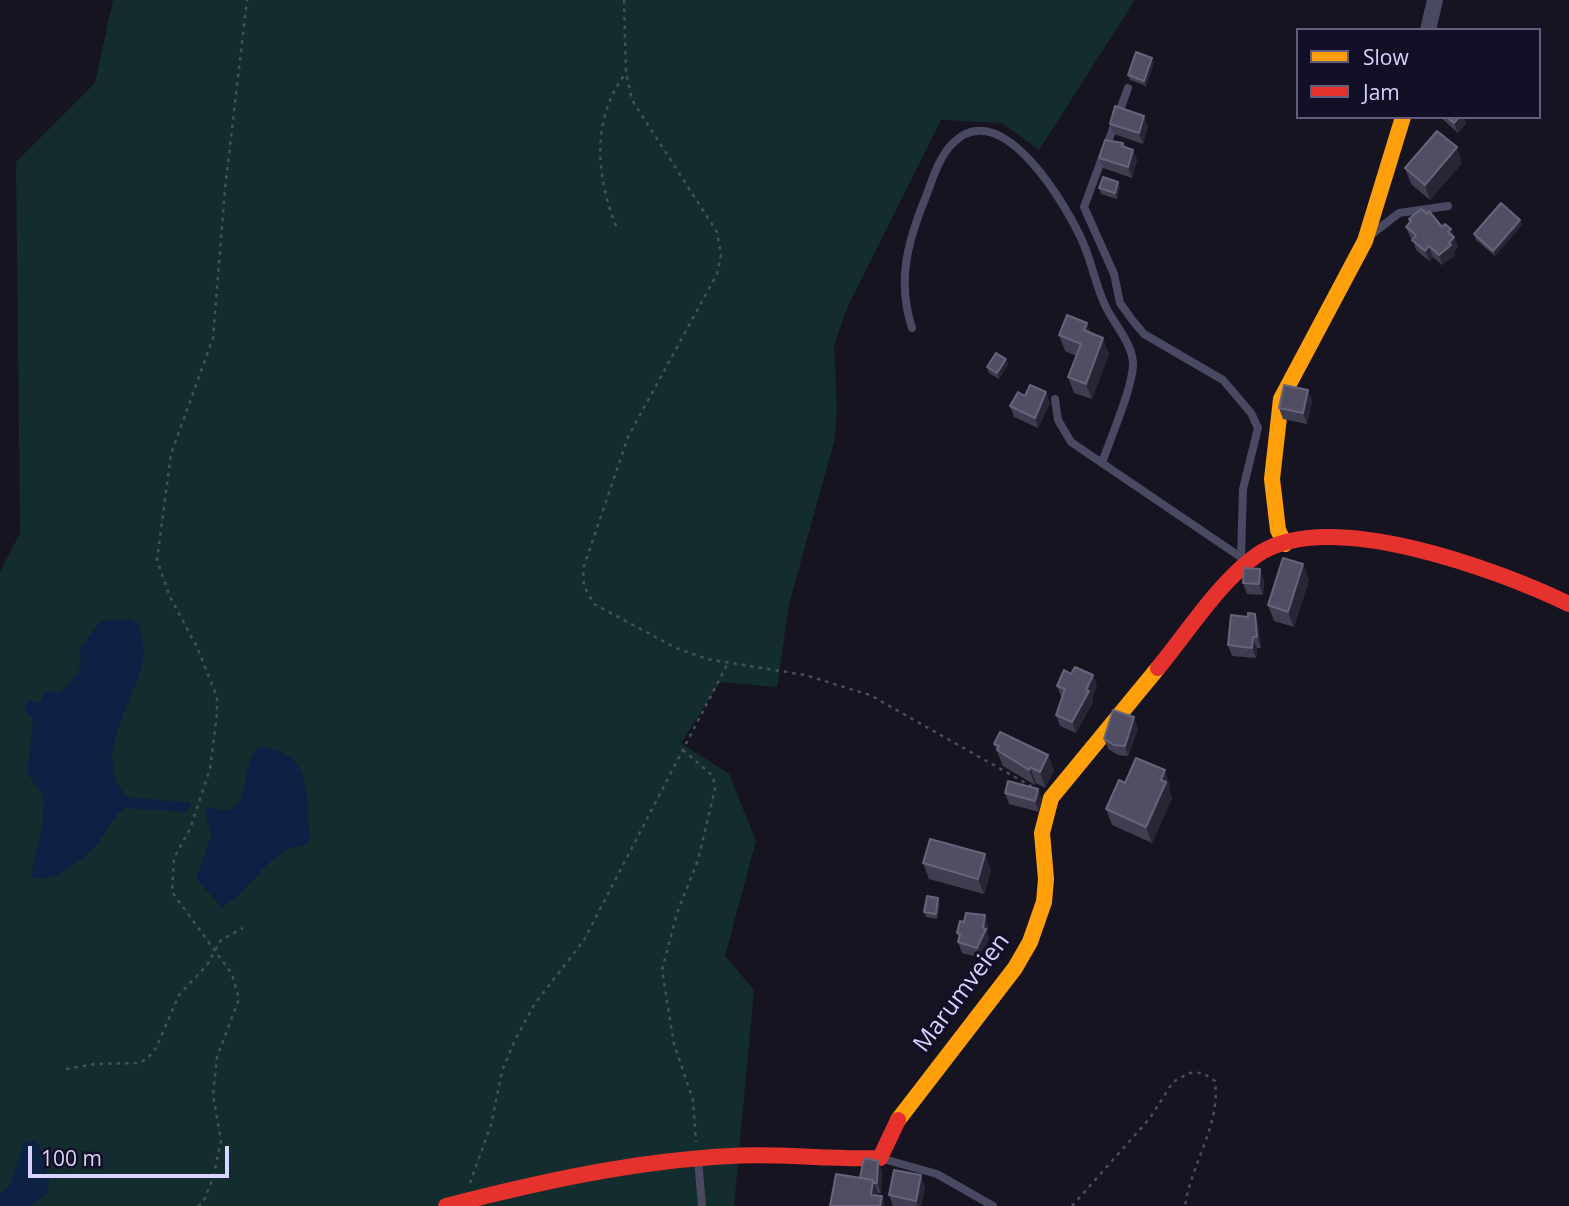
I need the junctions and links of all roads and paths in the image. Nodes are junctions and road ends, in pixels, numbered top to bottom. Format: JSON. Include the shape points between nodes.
{"nodes":[{"id":1,"x":247,"y":0,"type":"edge"},
{"id":2,"x":624,"y":0,"type":"edge"},
{"id":3,"x":1435,"y":0,"type":"edge"},
{"id":4,"x":1428,"y":28,"type":"edge"},
{"id":5,"x":626,"y":73,"type":"junction"},
{"id":6,"x":1128,"y":88,"type":"dead end"},
{"id":7,"x":1402,"y":119,"type":"edge"},
{"id":8,"x":1448,"y":206,"type":"dead end"},
{"id":9,"x":616,"y":226,"type":"dead end"},
{"id":10,"x":1365,"y":241,"type":"junction"},
{"id":11,"x":912,"y":328,"type":"dead end"},
{"id":12,"x":1055,"y":399,"type":"dead end"},
{"id":13,"x":1258,"y":428,"type":"junction"},
{"id":14,"x":1274,"y":441,"type":"junction"},
{"id":15,"x":1102,"y":463,"type":"junction"},
{"id":16,"x":1284,"y":544,"type":"junction"},
{"id":17,"x":1244,"y":559,"type":"junction"},
{"id":18,"x":1569,"y":604,"type":"edge"},
{"id":19,"x":728,"y":663,"type":"junction"},
{"id":20,"x":683,"y":750,"type":"junction"},
{"id":21,"x":1051,"y":798,"type":"junction"},
{"id":22,"x":243,"y":928,"type":"dead end"},
{"id":23,"x":215,"y":950,"type":"junction"},
{"id":24,"x":66,"y":1069,"type":"dead end"},
{"id":25,"x":880,"y":1158,"type":"junction"},
{"id":26,"x":698,"y":1159,"type":"junction"},
{"id":27,"x":464,"y":1201,"type":"junction"},
{"id":28,"x":198,"y":1206,"type":"edge"},
{"id":29,"x":446,"y":1206,"type":"edge"},
{"id":30,"x":702,"y":1206,"type":"edge"},
{"id":31,"x":993,"y":1206,"type":"edge"},
{"id":32,"x":1072,"y":1206,"type":"edge"},
{"id":33,"x":1185,"y":1206,"type":"edge"}],
"edges":[{"from":1,"to":23,"type":"path","via":[[213,338],[171,454],[157,560],[217,697],[210,769],[190,829],[174,858],[172,892]]},
{"from":2,"to":5,"type":"path"},
{"from":3,"to":4,"type":"street"},
{"from":5,"to":9,"type":"path","via":[[607,101],[601,149],[605,196]]},
{"from":5,"to":19,"type":"path","via":[[632,100],[717,232],[721,255],[717,274],[628,437],[583,569],[583,586],[594,604],[623,621],[676,648]]},
{"from":6,"to":13,"type":"lane","via":[[1084,207],[1114,274],[1120,303],[1144,334],[1237,392]]},
{"from":7,"to":10,"type":"street"},
{"from":8,"to":10,"type":"lane","via":[[1399,214]]},
{"from":10,"to":14,"type":"street","via":[[1281,399]]},
{"from":11,"to":15,"type":"lane","via":[[905,305],[905,264],[911,233],[940,162],[962,135],[991,132],[1008,139],[1033,164],[1065,210],[1130,351],[1131,375]]},
{"from":12,"to":15,"type":"lane","via":[[1058,419],[1071,442]]},
{"from":13,"to":14,"type":"lane"},
{"from":13,"to":17,"type":"lane","via":[[1243,489]]},
{"from":14,"to":16,"type":"street","via":[[1272,479]]},
{"from":15,"to":17,"type":"lane"},
{"from":16,"to":17,"type":"street","name":"Marumveien"},
{"from":16,"to":18,"type":"street","name":"Marumveien","via":[[1338,540],[1406,548],[1461,560]]},
{"from":17,"to":21,"type":"street","name":"Marumveien"},
{"from":19,"to":20,"type":"path"},
{"from":19,"to":21,"type":"path","via":[[805,675],[870,695]]},
{"from":20,"to":26,"type":"path","via":[[713,776],[715,789],[698,860],[662,970],[674,1044],[693,1100]]},
{"from":20,"to":27,"type":"path","via":[[584,940],[534,1005],[515,1040]]},
{"from":21,"to":25,"type":"street","name":"Marumveien","via":[[1042,833],[1044,902],[1030,942],[1015,968],[904,1109]]},
{"from":22,"to":23,"type":"path","via":[[221,940]]},
{"from":23,"to":24,"type":"path","via":[[179,995],[147,1059]]},
{"from":23,"to":28,"type":"path","via":[[232,974],[239,999],[217,1057],[213,1094],[221,1141],[213,1178]]},
{"from":25,"to":26,"type":"street"},
{"from":25,"to":31,"type":"lane","via":[[937,1174]]},
{"from":26,"to":27,"type":"street","via":[[558,1178]]},
{"from":26,"to":30,"type":"lane"},
{"from":27,"to":29,"type":"street"},
{"from":32,"to":33,"type":"path","via":[[1150,1118],[1172,1082],[1189,1073],[1203,1073],[1214,1081],[1216,1094]]}]}
